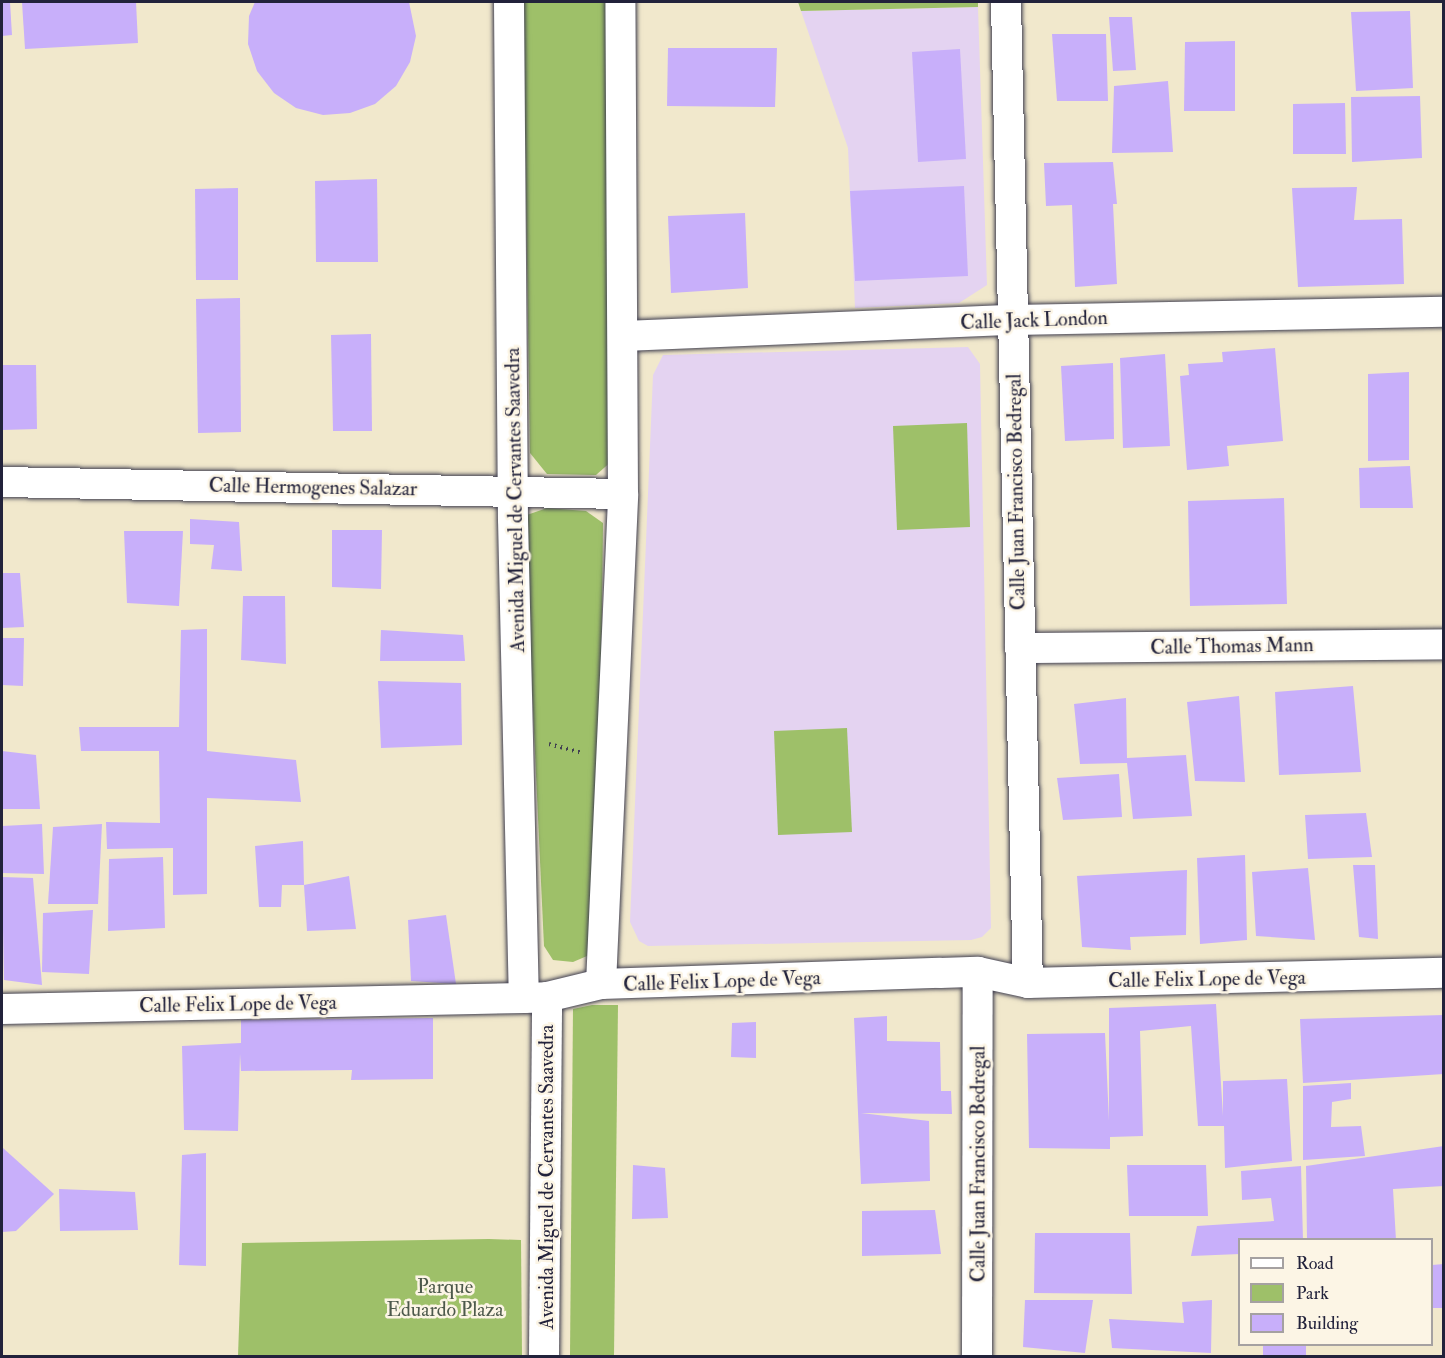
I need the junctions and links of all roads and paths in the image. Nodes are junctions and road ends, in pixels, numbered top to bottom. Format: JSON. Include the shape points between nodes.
{"nodes":[{"id":1,"x":509,"y":2,"type":"edge"},
{"id":2,"x":620,"y":2,"type":"edge"},
{"id":3,"x":1006,"y":2,"type":"edge"},
{"id":4,"x":1443,"y":312,"type":"edge"},
{"id":5,"x":1013,"y":320,"type":"junction"},
{"id":6,"x":624,"y":336,"type":"junction"},
{"id":7,"x":2,"y":482,"type":"edge"},
{"id":8,"x":514,"y":493,"type":"junction"},
{"id":9,"x":623,"y":494,"type":"junction"},
{"id":10,"x":1443,"y":644,"type":"edge"},
{"id":11,"x":1020,"y":648,"type":"junction"},
{"id":12,"x":519,"y":735,"type":"junction"},
{"id":13,"x":612,"y":762,"type":"junction"},
{"id":14,"x":978,"y":972,"type":"junction"},
{"id":15,"x":1443,"y":973,"type":"edge"},
{"id":16,"x":1028,"y":983,"type":"junction"},
{"id":17,"x":601,"y":984,"type":"junction"},
{"id":18,"x":535,"y":998,"type":"junction"},
{"id":19,"x":2,"y":1009,"type":"edge"},
{"id":20,"x":544,"y":1356,"type":"edge"},
{"id":21,"x":977,"y":1356,"type":"edge"}],
"edges":[{"from":1,"to":8,"type":"street","name":"Avenida Miguel de Cervantes Saavedra"},
{"from":2,"to":6,"type":"street"},
{"from":3,"to":5,"type":"street","name":"Calle Juan Francisco Bedregal"},
{"from":4,"to":5,"type":"street","name":"Calle Jack London"},
{"from":5,"to":6,"type":"street","name":"Calle Jack London"},
{"from":5,"to":11,"type":"street","name":"Calle Juan Francisco Bedregal"},
{"from":6,"to":9,"type":"street"},
{"from":7,"to":8,"type":"street","name":"Calle Hermogenes Salazar"},
{"from":8,"to":9,"type":"street","name":"Calle Hermogenes Salazar"},
{"from":8,"to":12,"type":"street","name":"Avenida Miguel de Cervantes Saavedra"},
{"from":9,"to":13,"type":"street"},
{"from":10,"to":11,"type":"street","name":"Calle Thomas Mann"},
{"from":11,"to":16,"type":"street","name":"Calle Juan Francisco Bedregal"},
{"from":12,"to":13,"type":"path"},
{"from":12,"to":18,"type":"street","name":"Avenida Miguel de Cervantes Saavedra"},
{"from":13,"to":17,"type":"street"},
{"from":14,"to":16,"type":"street","name":"Calle Felix Lope de Vega"},
{"from":14,"to":17,"type":"street","name":"Calle Felix Lope de Vega"},
{"from":14,"to":21,"type":"street","name":"Calle Juan Francisco Bedregal"},
{"from":15,"to":16,"type":"street","name":"Calle Felix Lope de Vega"},
{"from":17,"to":18,"type":"street","name":"Calle Felix Lope de Vega"},
{"from":18,"to":19,"type":"street","name":"Calle Felix Lope de Vega"},
{"from":18,"to":20,"type":"street","name":"Avenida Miguel de Cervantes Saavedra"}]}
